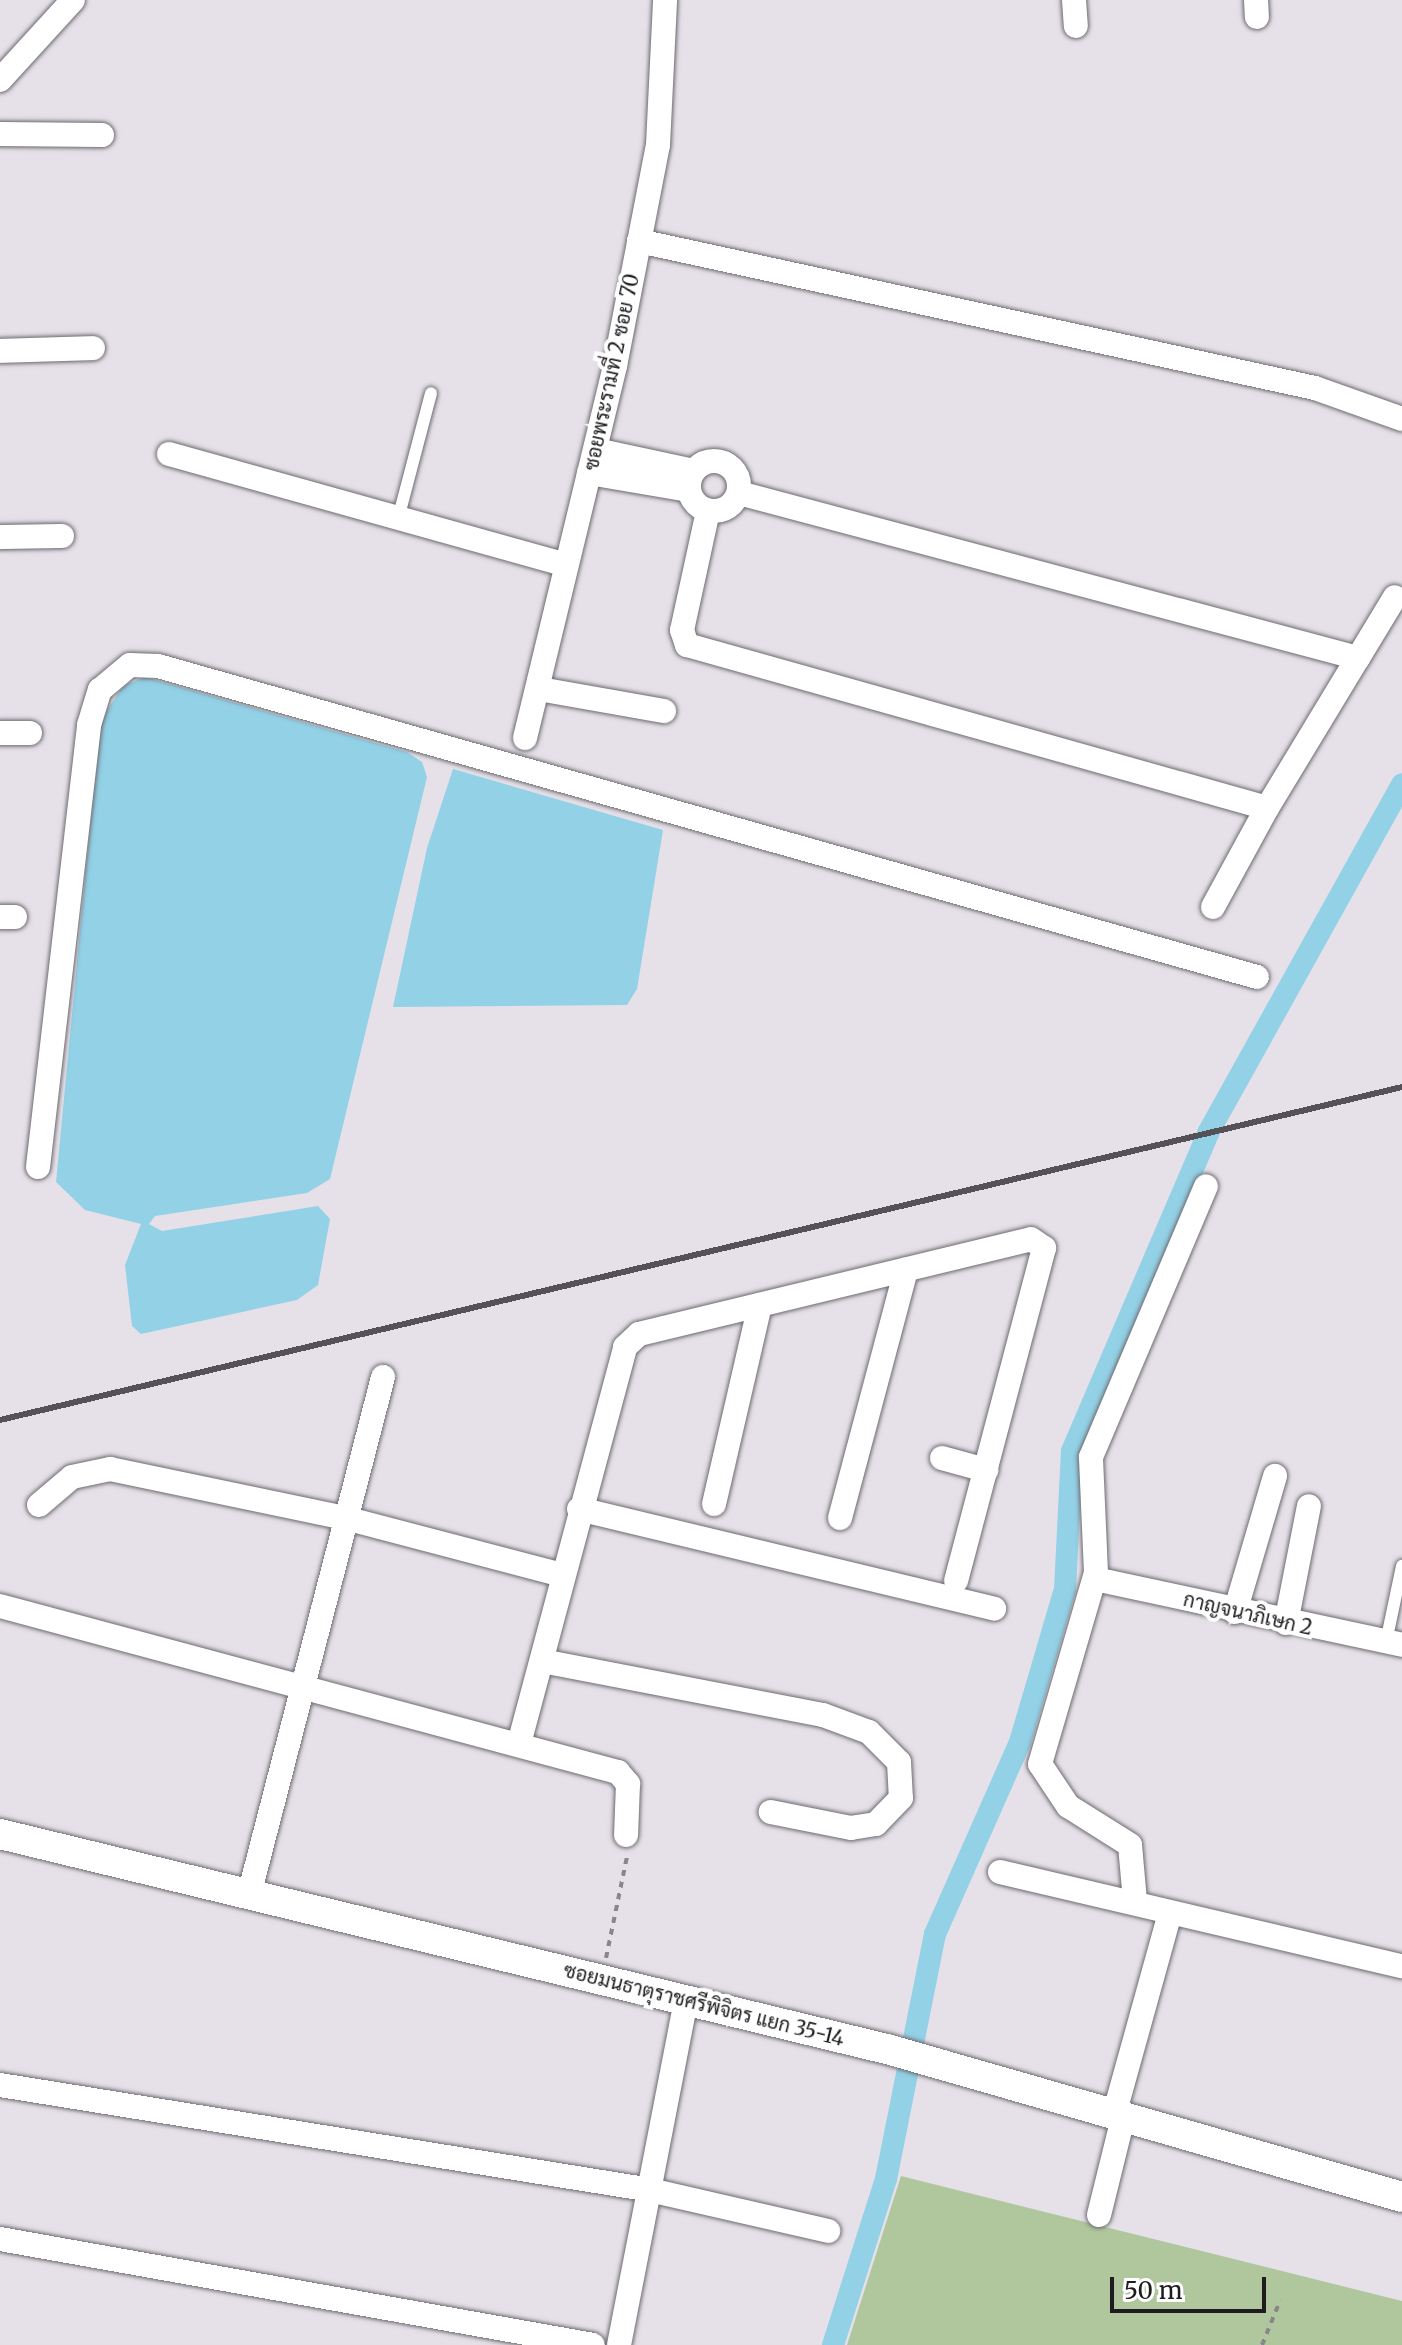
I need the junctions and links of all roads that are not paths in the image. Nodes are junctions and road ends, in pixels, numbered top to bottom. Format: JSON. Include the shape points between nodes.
{"nodes":[{"id":1,"x":73,"y":0,"type":"edge"},
{"id":2,"x":665,"y":0,"type":"edge"},
{"id":3,"x":1074,"y":0,"type":"edge"},
{"id":4,"x":1076,"y":26,"type":"dead end"},
{"id":5,"x":0,"y":80,"type":"edge"},
{"id":6,"x":0,"y":134,"type":"edge"},
{"id":7,"x":102,"y":135,"type":"dead end"},
{"id":8,"x":639,"y":241,"type":"junction"},
{"id":9,"x":93,"y":348,"type":"dead end"},
{"id":10,"x":0,"y":351,"type":"edge"},
{"id":11,"x":431,"y":393,"type":"dead end"},
{"id":12,"x":1402,"y":419,"type":"edge"},
{"id":13,"x":169,"y":454,"type":"dead end"},
{"id":14,"x":593,"y":462,"type":"junction"},
{"id":15,"x":692,"y":480,"type":"junction"},
{"id":16,"x":739,"y":493,"type":"junction"},
{"id":17,"x":708,"y":511,"type":"junction"},
{"id":18,"x":398,"y":519,"type":"junction"},
{"id":19,"x":62,"y":536,"type":"dead end"},
{"id":20,"x":0,"y":537,"type":"edge"},
{"id":21,"x":566,"y":565,"type":"junction"},
{"id":22,"x":1395,"y":597,"type":"dead end"},
{"id":23,"x":1358,"y":658,"type":"junction"},
{"id":24,"x":539,"y":689,"type":"junction"},
{"id":25,"x":664,"y":711,"type":"dead end"},
{"id":26,"x":0,"y":733,"type":"edge"},
{"id":27,"x":30,"y":733,"type":"dead end"},
{"id":28,"x":525,"y":738,"type":"dead end"},
{"id":29,"x":1267,"y":808,"type":"junction"},
{"id":30,"x":1213,"y":907,"type":"dead end"},
{"id":31,"x":1257,"y":977,"type":"dead end"},
{"id":32,"x":38,"y":1167,"type":"dead end"},
{"id":33,"x":1206,"y":1186,"type":"dead end"},
{"id":34,"x":906,"y":1270,"type":"junction"},
{"id":35,"x":760,"y":1305,"type":"junction"},
{"id":36,"x":383,"y":1377,"type":"dead end"},
{"id":37,"x":942,"y":1458,"type":"dead end"},
{"id":38,"x":986,"y":1470,"type":"junction"},
{"id":39,"x":1275,"y":1476,"type":"dead end"},
{"id":40,"x":714,"y":1504,"type":"dead end"},
{"id":41,"x":39,"y":1505,"type":"dead end"},
{"id":42,"x":1309,"y":1506,"type":"dead end"},
{"id":43,"x":579,"y":1509,"type":"junction"},
{"id":44,"x":345,"y":1518,"type":"junction"},
{"id":45,"x":840,"y":1518,"type":"dead end"},
{"id":46,"x":1402,"y":1566,"type":"edge"},
{"id":47,"x":562,"y":1575,"type":"junction"},
{"id":48,"x":1095,"y":1579,"type":"junction"},
{"id":49,"x":956,"y":1581,"type":"dead end"},
{"id":50,"x":0,"y":1606,"type":"edge"},
{"id":51,"x":994,"y":1609,"type":"dead end"},
{"id":52,"x":1235,"y":1612,"type":"junction"},
{"id":53,"x":1286,"y":1623,"type":"junction"},
{"id":54,"x":1394,"y":1644,"type":"edge"},
{"id":55,"x":542,"y":1661,"type":"junction"},
{"id":56,"x":303,"y":1683,"type":"junction"},
{"id":57,"x":520,"y":1740,"type":"junction"},
{"id":58,"x":771,"y":1812,"type":"dead end"},
{"id":59,"x":0,"y":1834,"type":"edge"},
{"id":60,"x":628,"y":1838,"type":"road end"},
{"id":61,"x":1000,"y":1872,"type":"dead end"},
{"id":62,"x":250,"y":1891,"type":"junction"},
{"id":63,"x":1135,"y":1901,"type":"junction"},
{"id":64,"x":1170,"y":1913,"type":"junction"},
{"id":65,"x":1402,"y":1966,"type":"edge"},
{"id":66,"x":686,"y":2000,"type":"junction"},
{"id":67,"x":0,"y":2085,"type":"edge"},
{"id":68,"x":1118,"y":2117,"type":"junction"},
{"id":69,"x":645,"y":2189,"type":"junction"},
{"id":70,"x":1402,"y":2197,"type":"edge"},
{"id":71,"x":1099,"y":2215,"type":"dead end"},
{"id":72,"x":828,"y":2231,"type":"dead end"},
{"id":73,"x":0,"y":2239,"type":"edge"},
{"id":74,"x":474,"y":2334,"type":"edge"},
{"id":75,"x":593,"y":2345,"type":"edge"},
{"id":76,"x":619,"y":2345,"type":"edge"}],
"edges":[{"from":1,"to":5,"type":"street"},
{"from":2,"to":8,"type":"street","name":"ซอยพระรามที่ 2 ซอย 70","via":[[663,115]]},
{"from":3,"to":4,"type":"street"},
{"from":6,"to":7,"type":"street"},
{"from":8,"to":12,"type":"street","via":[[1315,388]]},
{"from":8,"to":14,"type":"street","name":"ซอยพระรามที่ 2 ซอย 70"},
{"from":9,"to":10,"type":"street"},
{"from":11,"to":18,"type":"lane"},
{"from":13,"to":18,"type":"street"},
{"from":14,"to":15,"type":"street"},
{"from":14,"to":21,"type":"street","name":"ซอยพระรามที่ 2 ซอย 70"},
{"from":15,"to":16,"type":"street","via":[[707,462],[729,465]]},
{"from":15,"to":17,"type":"street"},
{"from":16,"to":17,"type":"street","via":[[723,510]]},
{"from":16,"to":23,"type":"street"},
{"from":17,"to":29,"type":"street","via":[[682,630],[687,645]]},
{"from":18,"to":21,"type":"street"},
{"from":19,"to":20,"type":"street"},
{"from":21,"to":24,"type":"street","name":"ซอยพระรามที่ 2 ซอย 70"},
{"from":22,"to":23,"type":"street"},
{"from":23,"to":29,"type":"street"},
{"from":24,"to":25,"type":"street"},
{"from":24,"to":28,"type":"street","name":"ซอยพระรามที่ 2 ซอย 70"},
{"from":26,"to":27,"type":"street"},
{"from":29,"to":30,"type":"street"},
{"from":31,"to":32,"type":"street","via":[[158,666],[130,665],[100,690],[89,725]]},
{"from":33,"to":48,"type":"street","via":[[1091,1457]]},
{"from":34,"to":35,"type":"street"},
{"from":34,"to":38,"type":"street","via":[[1031,1239],[1044,1248]]},
{"from":34,"to":45,"type":"street"},
{"from":35,"to":40,"type":"street"},
{"from":35,"to":43,"type":"street","via":[[639,1334],[625,1347]]},
{"from":36,"to":44,"type":"street"},
{"from":37,"to":38,"type":"street"},
{"from":38,"to":49,"type":"street"},
{"from":39,"to":52,"type":"street"},
{"from":41,"to":44,"type":"street","via":[[72,1477],[110,1469]]},
{"from":42,"to":53,"type":"street"},
{"from":43,"to":47,"type":"street"},
{"from":43,"to":51,"type":"street"},
{"from":44,"to":47,"type":"street"},
{"from":44,"to":56,"type":"street"},
{"from":46,"to":54,"type":"lane"},
{"from":47,"to":55,"type":"street"},
{"from":48,"to":52,"type":"street","name":"กาญจนาภิเษก 2"},
{"from":48,"to":63,"type":"street","via":[[1040,1764],[1068,1806],[1130,1845]]},
{"from":50,"to":56,"type":"street"},
{"from":52,"to":53,"type":"street","name":"กาญจนาภิเษก 2"},
{"from":53,"to":54,"type":"street","name":"กาญจนาภิเษก 2"},
{"from":55,"to":57,"type":"street"},
{"from":55,"to":58,"type":"street","via":[[823,1715],[869,1732],[899,1762],[901,1798],[876,1824],[851,1828]]},
{"from":56,"to":57,"type":"street"},
{"from":56,"to":62,"type":"street"},
{"from":57,"to":60,"type":"street","via":[[626,1777]]},
{"from":59,"to":62,"type":"street","name":"ซอยมนธาตุราชศรีพิจิตร แยก 35-14"},
{"from":61,"to":63,"type":"street"},
{"from":62,"to":66,"type":"street","name":"ซอยมนธาตุราชศรีพิจิตร แยก 35-14"},
{"from":63,"to":64,"type":"street"},
{"from":64,"to":65,"type":"street"},
{"from":64,"to":68,"type":"street"},
{"from":66,"to":68,"type":"street","name":"ซอยมนธาตุราชศรีพิจิตร แยก 35-14","via":[[887,2049]]},
{"from":66,"to":69,"type":"street"},
{"from":67,"to":69,"type":"street"},
{"from":68,"to":70,"type":"street","name":"ซอยมนธาตุราชศรีพิจิตร แยก 35-14"},
{"from":68,"to":71,"type":"street"},
{"from":69,"to":72,"type":"street"},
{"from":69,"to":76,"type":"street"},
{"from":73,"to":74,"type":"street"},
{"from":74,"to":75,"type":"street"}]}
